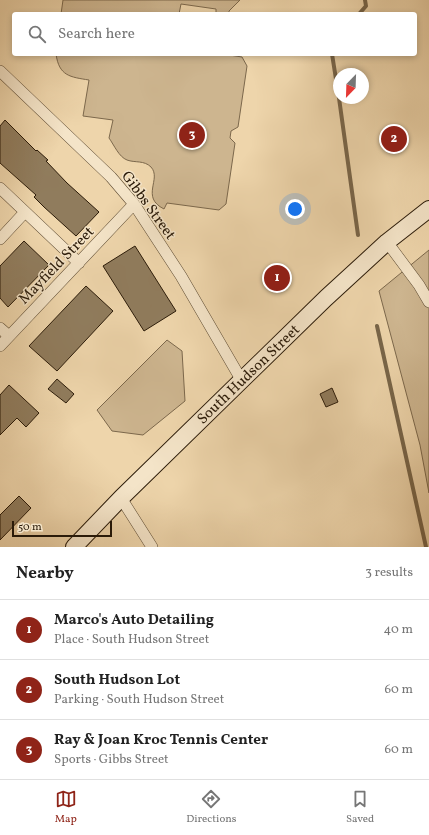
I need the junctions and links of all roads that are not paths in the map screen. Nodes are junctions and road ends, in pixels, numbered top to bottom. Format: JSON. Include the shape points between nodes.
{"nodes":[{"id":1,"x":0,"y":71,"type":"edge"},
{"id":2,"x":0,"y":188,"type":"edge"},
{"id":3,"x":134,"y":204,"type":"junction"},
{"id":4,"x":429,"y":209,"type":"edge"},
{"id":5,"x":25,"y":212,"type":"junction"},
{"id":6,"x":0,"y":239,"type":"edge"},
{"id":7,"x":387,"y":242,"type":"junction"},
{"id":8,"x":79,"y":263,"type":"junction"},
{"id":9,"x":429,"y":302,"type":"edge"},
{"id":10,"x":0,"y":328,"type":"edge"},
{"id":11,"x":9,"y":336,"type":"junction"},
{"id":12,"x":0,"y":346,"type":"edge"},
{"id":13,"x":242,"y":381,"type":"junction"},
{"id":14,"x":121,"y":498,"type":"junction"},
{"id":15,"x":74,"y":547,"type":"edge"},
{"id":16,"x":152,"y":547,"type":"edge"}],
"edges":[{"from":1,"to":3,"type":"street","name":"Gibbs Street","via":[[111,177]]},
{"from":2,"to":5,"type":"street"},
{"from":3,"to":8,"type":"street","name":"Mayfield Street"},
{"from":3,"to":13,"type":"street","name":"Gibbs Street","via":[[181,276]]},
{"from":4,"to":7,"type":"street","name":"South Hudson Street"},
{"from":5,"to":6,"type":"street"},
{"from":5,"to":8,"type":"street"},
{"from":7,"to":9,"type":"street"},
{"from":7,"to":13,"type":"street","name":"South Hudson Street"},
{"from":8,"to":11,"type":"street","name":"Mayfield Street"},
{"from":10,"to":11,"type":"street"},
{"from":11,"to":12,"type":"street","name":"Mayfield Street"},
{"from":13,"to":14,"type":"street","name":"South Hudson Street"},
{"from":14,"to":15,"type":"street","name":"South Hudson Street"},
{"from":14,"to":16,"type":"street"}]}
